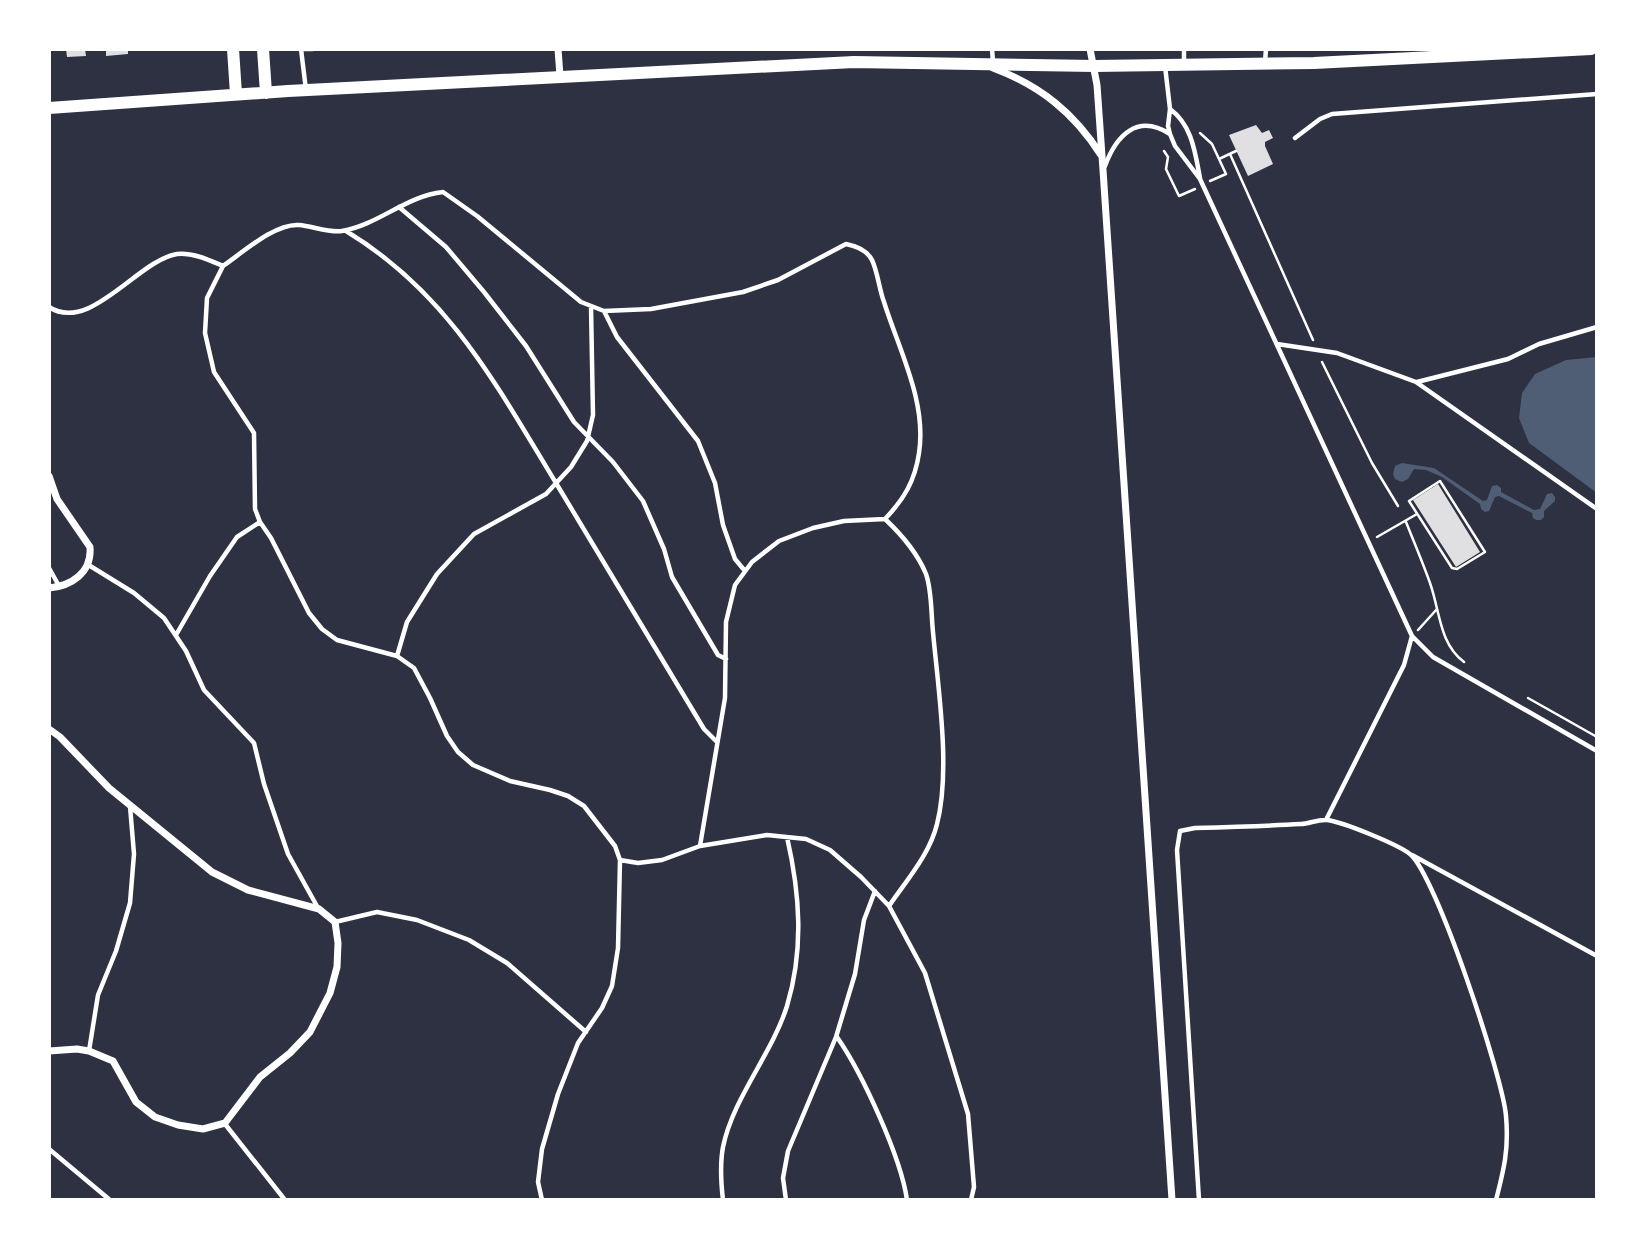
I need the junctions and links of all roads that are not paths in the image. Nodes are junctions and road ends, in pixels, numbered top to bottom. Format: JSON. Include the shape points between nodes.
{"nodes":[{"id":1,"x":233,"y":49,"type":"edge"},
{"id":2,"x":263,"y":49,"type":"edge"},
{"id":3,"x":301,"y":49,"type":"edge"},
{"id":4,"x":313,"y":49,"type":"edge"},
{"id":5,"x":558,"y":49,"type":"edge"},
{"id":6,"x":992,"y":49,"type":"edge"},
{"id":7,"x":1090,"y":49,"type":"edge"},
{"id":8,"x":1185,"y":49,"type":"edge"},
{"id":9,"x":1266,"y":49,"type":"edge"},
{"id":10,"x":1314,"y":49,"type":"edge"},
{"id":11,"x":1591,"y":49,"type":"edge"},
{"id":12,"x":1535,"y":51,"type":"edge"},
{"id":13,"x":1481,"y":52,"type":"edge"},
{"id":14,"x":1427,"y":54,"type":"edge"},
{"id":15,"x":854,"y":55,"type":"edge"},
{"id":16,"x":986,"y":63,"type":"junction"},
{"id":17,"x":1314,"y":63,"type":"junction"},
{"id":18,"x":1265,"y":64,"type":"junction"},
{"id":19,"x":1165,"y":65,"type":"junction"},
{"id":20,"x":1184,"y":65,"type":"junction"},
{"id":21,"x":1094,"y":66,"type":"junction"},
{"id":22,"x":560,"y":76,"type":"junction"},
{"id":23,"x":306,"y":90,"type":"junction"},
{"id":24,"x":266,"y":93,"type":"junction"},
{"id":25,"x":236,"y":94,"type":"junction"},
{"id":26,"x":1597,"y":94,"type":"edge"},
{"id":27,"x":49,"y":108,"type":"edge"},
{"id":28,"x":1170,"y":109,"type":"junction"},
{"id":29,"x":1170,"y":134,"type":"junction"},
{"id":30,"x":1295,"y":138,"type":"dead end"},
{"id":31,"x":1102,"y":157,"type":"junction"},
{"id":32,"x":1103,"y":170,"type":"junction"},
{"id":33,"x":1200,"y":178,"type":"junction"},
{"id":34,"x":399,"y":207,"type":"junction"},
{"id":35,"x":345,"y":230,"type":"junction"},
{"id":36,"x":223,"y":266,"type":"junction"},
{"id":37,"x":591,"y":306,"type":"junction"},
{"id":38,"x":49,"y":307,"type":"edge"},
{"id":39,"x":604,"y":311,"type":"junction"},
{"id":40,"x":1597,"y":327,"type":"edge"},
{"id":41,"x":1276,"y":344,"type":"junction"},
{"id":42,"x":1416,"y":382,"type":"junction"},
{"id":43,"x":588,"y":436,"type":"junction"},
{"id":44,"x":49,"y":476,"type":"edge"},
{"id":45,"x":556,"y":483,"type":"junction"},
{"id":46,"x":1597,"y":509,"type":"edge"},
{"id":47,"x":885,"y":519,"type":"junction"},
{"id":48,"x":260,"y":522,"type":"junction"},
{"id":49,"x":87,"y":564,"type":"junction"},
{"id":50,"x":49,"y":568,"type":"edge"},
{"id":51,"x":745,"y":571,"type":"junction"},
{"id":52,"x":60,"y":587,"type":"junction"},
{"id":53,"x":49,"y":588,"type":"edge"},
{"id":54,"x":176,"y":635,"type":"junction"},
{"id":55,"x":1412,"y":636,"type":"junction"},
{"id":56,"x":397,"y":656,"type":"junction"},
{"id":57,"x":726,"y":659,"type":"junction"},
{"id":58,"x":49,"y":729,"type":"edge"},
{"id":59,"x":718,"y":743,"type":"junction"},
{"id":60,"x":1597,"y":751,"type":"edge"},
{"id":61,"x":130,"y":805,"type":"junction"},
{"id":62,"x":1326,"y":820,"type":"junction"},
{"id":63,"x":787,"y":837,"type":"junction"},
{"id":64,"x":700,"y":846,"type":"junction"},
{"id":65,"x":1411,"y":854,"type":"junction"},
{"id":66,"x":620,"y":860,"type":"junction"},
{"id":67,"x":875,"y":891,"type":"junction"},
{"id":68,"x":889,"y":906,"type":"junction"},
{"id":69,"x":319,"y":909,"type":"junction"},
{"id":70,"x":335,"y":922,"type":"junction"},
{"id":71,"x":1597,"y":956,"type":"edge"},
{"id":72,"x":586,"y":1032,"type":"junction"},
{"id":73,"x":836,"y":1037,"type":"junction"},
{"id":74,"x":49,"y":1051,"type":"edge"},
{"id":75,"x":89,"y":1051,"type":"junction"},
{"id":76,"x":225,"y":1123,"type":"junction"},
{"id":77,"x":49,"y":1149,"type":"edge"},
{"id":78,"x":110,"y":1200,"type":"edge"},
{"id":79,"x":285,"y":1200,"type":"edge"},
{"id":80,"x":542,"y":1200,"type":"edge"},
{"id":81,"x":723,"y":1200,"type":"edge"},
{"id":82,"x":786,"y":1200,"type":"edge"},
{"id":83,"x":907,"y":1200,"type":"edge"},
{"id":84,"x":971,"y":1200,"type":"edge"},
{"id":85,"x":1172,"y":1200,"type":"edge"},
{"id":86,"x":1199,"y":1200,"type":"edge"},
{"id":87,"x":1496,"y":1200,"type":"edge"}],
"edges":[{"from":1,"to":25,"type":"main road"},
{"from":2,"to":24,"type":"main road"},
{"from":3,"to":4,"type":"lane"},
{"from":3,"to":23,"type":"lane"},
{"from":5,"to":22,"type":"street"},
{"from":6,"to":16,"type":"lane"},
{"from":7,"to":21,"type":"street"},
{"from":8,"to":20,"type":"lane"},
{"from":9,"to":18,"type":"lane"},
{"from":10,"to":17,"type":"main road"},
{"from":11,"to":12,"type":"main road"},
{"from":12,"to":13,"type":"main road"},
{"from":13,"to":14,"type":"main road"},
{"from":14,"to":17,"type":"main road"},
{"from":15,"to":16,"type":"main road"},
{"from":15,"to":22,"type":"main road"},
{"from":16,"to":21,"type":"main road"},
{"from":16,"to":31,"type":"street","via":[[1057,102],[1082,127]]},
{"from":17,"to":18,"type":"main road"},
{"from":18,"to":20,"type":"main road"},
{"from":19,"to":20,"type":"main road"},
{"from":19,"to":21,"type":"main road"},
{"from":19,"to":28,"type":"lane"},
{"from":21,"to":31,"type":"street"},
{"from":22,"to":23,"type":"main road"},
{"from":23,"to":24,"type":"main road"},
{"from":24,"to":25,"type":"main road"},
{"from":25,"to":27,"type":"main road"},
{"from":26,"to":30,"type":"lane","via":[[1332,114]]},
{"from":28,"to":29,"type":"lane"},
{"from":28,"to":33,"type":"lane","via":[[1185,125]]},
{"from":29,"to":32,"type":"lane","via":[[1151,126],[1133,128],[1115,143]]},
{"from":29,"to":33,"type":"lane"},
{"from":31,"to":32,"type":"street"},
{"from":32,"to":85,"type":"street"},
{"from":33,"to":41,"type":"lane"},
{"from":34,"to":35,"type":"lane"},
{"from":34,"to":37,"type":"lane","via":[[443,192]]},
{"from":34,"to":43,"type":"lane","via":[[446,247],[484,292]]},
{"from":35,"to":36,"type":"lane","via":[[295,225],[278,230]]},
{"from":35,"to":45,"type":"lane","via":[[377,249],[412,279],[465,340]]},
{"from":36,"to":38,"type":"lane","via":[[202,257],[179,254],[162,258],[104,301],[73,313]]},
{"from":36,"to":48,"type":"lane","via":[[207,298],[205,332],[214,372],[254,433],[255,509]]},
{"from":37,"to":39,"type":"lane"},
{"from":37,"to":43,"type":"lane","via":[[593,415]]},
{"from":39,"to":47,"type":"lane","via":[[651,309],[743,292],[778,280],[846,244],[864,251],[872,260],[918,411],[920,451],[915,476],[903,500]]},
{"from":39,"to":51,"type":"lane","via":[[617,337],[698,441],[715,483],[735,559]]},
{"from":40,"to":42,"type":"lane","via":[[1539,344],[1508,359]]},
{"from":41,"to":42,"type":"lane","via":[[1337,353]]},
{"from":41,"to":55,"type":"lane"},
{"from":42,"to":46,"type":"lane"},
{"from":43,"to":45,"type":"lane"},
{"from":43,"to":57,"type":"lane","via":[[643,501],[672,577],[718,655]]},
{"from":44,"to":49,"type":"street","via":[[57,499],[90,547]]},
{"from":45,"to":56,"type":"lane","via":[[546,494],[474,534],[437,574],[407,622]]},
{"from":45,"to":59,"type":"lane","via":[[704,729]]},
{"from":47,"to":51,"type":"lane","via":[[813,528],[779,541]]},
{"from":47,"to":68,"type":"lane","via":[[903,536],[927,576],[944,783],[937,826],[919,863]]},
{"from":48,"to":54,"type":"lane","via":[[237,537]]},
{"from":48,"to":56,"type":"lane","via":[[322,629],[342,643]]},
{"from":49,"to":52,"type":"street","via":[[85,571]]},
{"from":49,"to":54,"type":"lane","via":[[134,593],[164,618]]},
{"from":50,"to":52,"type":"lane"},
{"from":51,"to":57,"type":"lane","via":[[735,585],[726,622]]},
{"from":52,"to":53,"type":"street"},
{"from":54,"to":69,"type":"lane","via":[[204,690],[254,743],[288,854]]},
{"from":55,"to":60,"type":"lane","via":[[1433,657]]},
{"from":55,"to":62,"type":"lane","via":[[1404,665]]},
{"from":56,"to":66,"type":"lane","via":[[414,668],[447,736],[473,765],[510,781],[568,796],[584,806],[615,846]]},
{"from":57,"to":59,"type":"lane"},
{"from":58,"to":61,"type":"street"},
{"from":59,"to":64,"type":"lane"},
{"from":61,"to":69,"type":"street","via":[[212,872],[248,890]]},
{"from":61,"to":75,"type":"lane","via":[[134,854],[130,903],[98,995]]},
{"from":62,"to":65,"type":"lane"},
{"from":62,"to":86,"type":"lane","via":[[1180,831],[1177,850]]},
{"from":63,"to":64,"type":"lane","via":[[767,835]]},
{"from":63,"to":67,"type":"lane","via":[[806,839],[830,850]]},
{"from":63,"to":81,"type":"lane","via":[[799,903],[798,958],[786,1007],[723,1147]]},
{"from":64,"to":66,"type":"lane","via":[[662,860]]},
{"from":65,"to":71,"type":"lane"},
{"from":65,"to":87,"type":"lane","via":[[1430,886],[1466,977],[1495,1069],[1506,1114],[1507,1158]]},
{"from":66,"to":72,"type":"lane","via":[[618,948],[612,986]]},
{"from":67,"to":68,"type":"lane"},
{"from":67,"to":73,"type":"lane"},
{"from":68,"to":84,"type":"lane","via":[[925,973],[968,1114]]},
{"from":69,"to":70,"type":"street"},
{"from":70,"to":72,"type":"lane","via":[[377,912],[417,920],[469,940],[507,963]]},
{"from":70,"to":76,"type":"street","via":[[337,967],[330,993],[310,1032],[260,1077]]},
{"from":72,"to":80,"type":"lane","via":[[558,1094],[542,1149],[538,1182]]},
{"from":73,"to":82,"type":"lane","via":[[788,1151],[783,1178]]},
{"from":73,"to":83,"type":"lane","via":[[884,1130]]},
{"from":74,"to":75,"type":"street"},
{"from":75,"to":76,"type":"street","via":[[113,1061],[136,1102],[155,1117],[203,1129]]},
{"from":76,"to":79,"type":"lane"},
{"from":77,"to":78,"type":"lane"}]}
